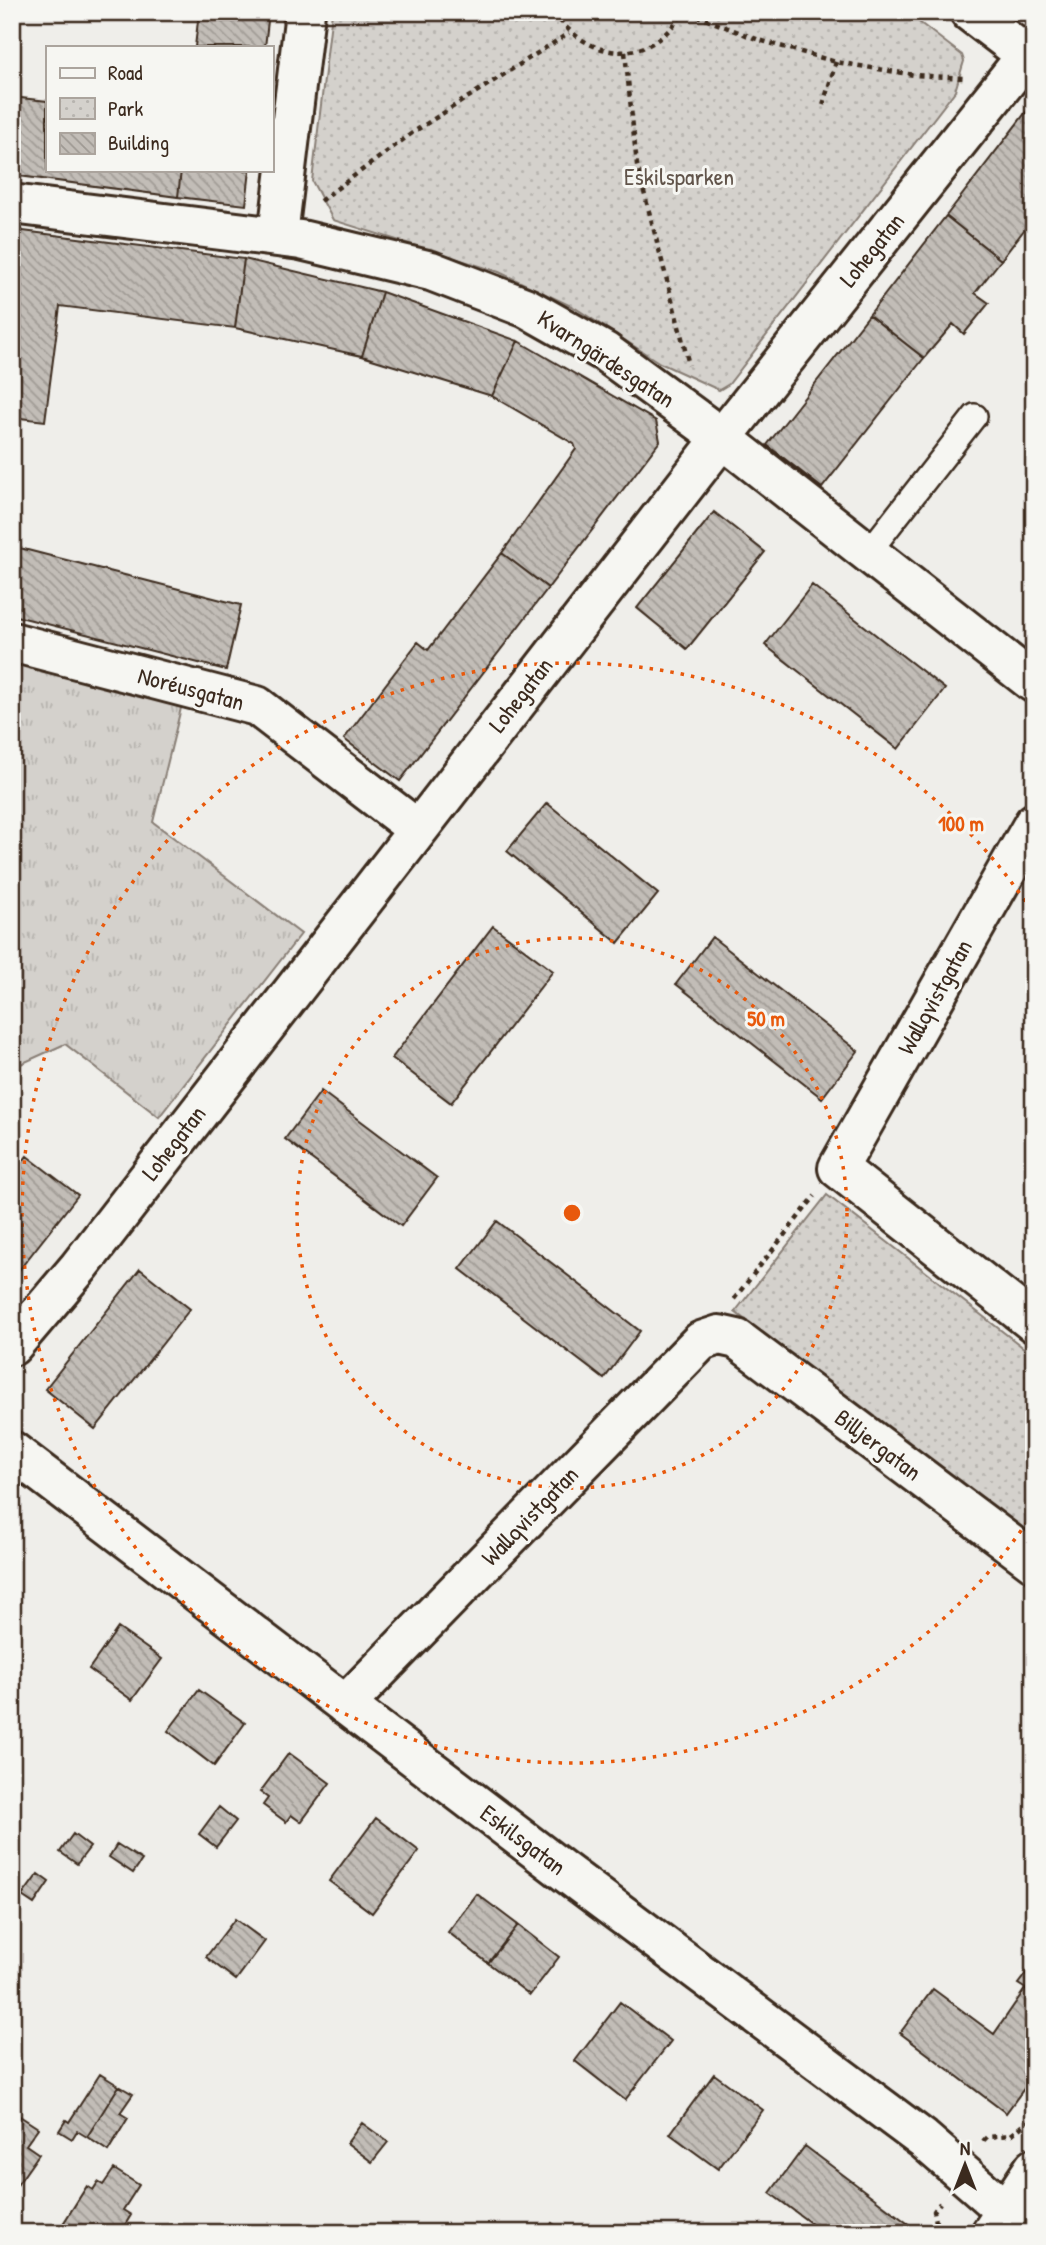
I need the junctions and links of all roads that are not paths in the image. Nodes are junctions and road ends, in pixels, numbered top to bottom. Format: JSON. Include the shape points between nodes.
{"nodes":[{"id":1,"x":305,"y":12,"type":"edge"},
{"id":2,"x":970,"y":12,"type":"edge"},
{"id":3,"x":1031,"y":54,"type":"edge"},
{"id":4,"x":12,"y":204,"type":"edge"},
{"id":5,"x":289,"y":237,"type":"junction"},
{"id":6,"x":975,"y":416,"type":"dead end"},
{"id":7,"x":722,"y":438,"type":"junction"},
{"id":8,"x":869,"y":553,"type":"junction"},
{"id":9,"x":12,"y":642,"type":"edge"},
{"id":10,"x":1034,"y":683,"type":"edge"},
{"id":11,"x":1034,"y":823,"type":"edge"},
{"id":12,"x":416,"y":829,"type":"junction"},
{"id":13,"x":1034,"y":1323,"type":"edge"},
{"id":14,"x":710,"y":1338,"type":"joint"},
{"id":15,"x":12,"y":1346,"type":"edge"},
{"id":16,"x":12,"y":1451,"type":"edge"},
{"id":17,"x":1034,"y":1562,"type":"edge"},
{"id":18,"x":345,"y":1705,"type":"junction"},
{"id":19,"x":1034,"y":2168,"type":"edge"},
{"id":20,"x":1010,"y":2225,"type":"edge"}],
"edges":[{"from":1,"to":5,"type":"street"},
{"from":2,"to":3,"type":"street"},
{"from":3,"to":7,"type":"street","name":"Lohegatan"},
{"from":4,"to":5,"type":"street","name":"Kvarngärdesgatan"},
{"from":5,"to":7,"type":"street","name":"Kvarngärdesgatan","via":[[431,271],[527,307],[604,352]]},
{"from":6,"to":8,"type":"lane"},
{"from":7,"to":8,"type":"street","name":"Kvarngärdesgatan"},
{"from":7,"to":12,"type":"street","name":"Lohegatan"},
{"from":8,"to":10,"type":"street","name":"Kvarngärdesgatan"},
{"from":9,"to":12,"type":"street","name":"Noréusgatan","via":[[257,706]]},
{"from":11,"to":13,"type":"street","name":"Wallqvistgatan","via":[[840,1169]]},
{"from":12,"to":15,"type":"street","name":"Lohegatan","via":[[79,1267]]},
{"from":14,"to":17,"type":"street","name":"Billjergatan","via":[[737,1339]]},
{"from":14,"to":18,"type":"street","name":"Wallqvistgatan"},
{"from":16,"to":18,"type":"street","name":"Eskilsgatan"},
{"from":18,"to":20,"type":"street","name":"Eskilsgatan","via":[[923,2139]]},
{"from":19,"to":20,"type":"street"}]}
